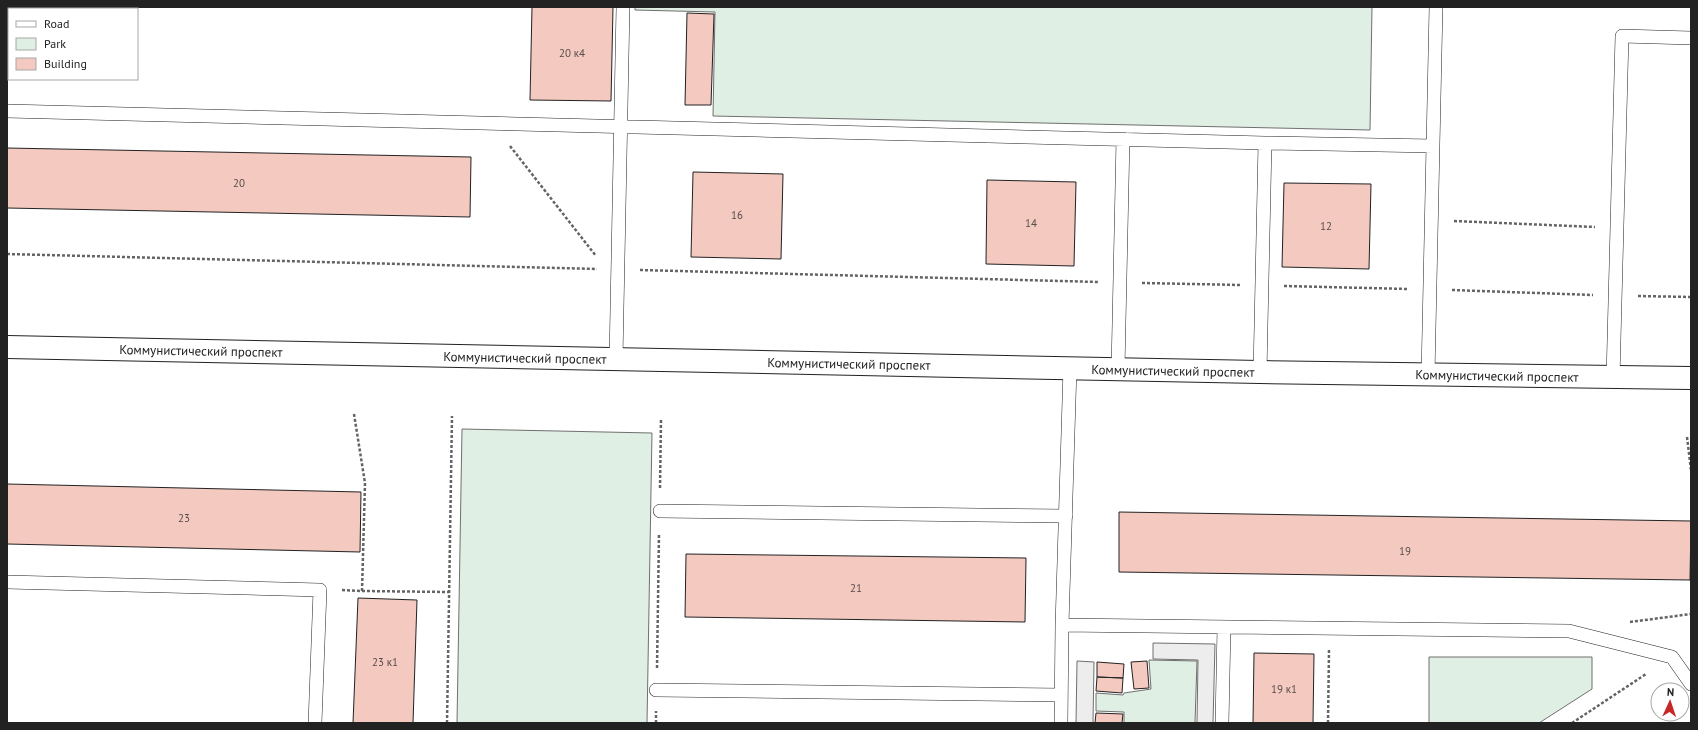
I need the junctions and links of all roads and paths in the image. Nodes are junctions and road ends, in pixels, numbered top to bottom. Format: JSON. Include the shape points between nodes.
{"nodes":[{"id":1,"x":623,"y":7,"type":"edge"},
{"id":2,"x":1436,"y":7,"type":"edge"},
{"id":3,"x":1691,"y":38,"type":"edge"},
{"id":4,"x":7,"y":111,"type":"edge"},
{"id":5,"x":493,"y":124,"type":"junction"},
{"id":6,"x":621,"y":127,"type":"junction"},
{"id":7,"x":1123,"y":139,"type":"junction"},
{"id":8,"x":1265,"y":143,"type":"junction"},
{"id":9,"x":1433,"y":146,"type":"junction"},
{"id":10,"x":1432,"y":220,"type":"junction"},
{"id":11,"x":1617,"y":227,"type":"junction"},
{"id":12,"x":7,"y":254,"type":"edge"},
{"id":13,"x":612,"y":269,"type":"junction"},
{"id":14,"x":1120,"y":282,"type":"junction"},
{"id":15,"x":1262,"y":286,"type":"junction"},
{"id":16,"x":1430,"y":289,"type":"junction"},
{"id":17,"x":1616,"y":296,"type":"junction"},
{"id":18,"x":1691,"y":297,"type":"edge"},
{"id":19,"x":7,"y":347,"type":"edge"},
{"id":20,"x":616,"y":359,"type":"junction"},
{"id":21,"x":1070,"y":368,"type":"junction"},
{"id":22,"x":1118,"y":369,"type":"junction"},
{"id":23,"x":1260,"y":372,"type":"junction"},
{"id":24,"x":1428,"y":375,"type":"junction"},
{"id":25,"x":1613,"y":378,"type":"junction"},
{"id":26,"x":1691,"y":378,"type":"edge"},
{"id":27,"x":354,"y":414,"type":"dead end"},
{"id":28,"x":452,"y":416,"type":"dead end"},
{"id":29,"x":661,"y":419,"type":"dead end"},
{"id":30,"x":1687,"y":437,"type":"dead end"},
{"id":31,"x":1691,"y":470,"type":"edge"},
{"id":32,"x":660,"y":511,"type":"junction"},
{"id":33,"x":1066,"y":516,"type":"junction"},
{"id":34,"x":7,"y":582,"type":"edge"},
{"id":35,"x":320,"y":590,"type":"junction"},
{"id":36,"x":362,"y":591,"type":"junction"},
{"id":37,"x":449,"y":592,"type":"junction"},
{"id":38,"x":1062,"y":626,"type":"junction"},
{"id":39,"x":1224,"y":627,"type":"junction"},
{"id":40,"x":1329,"y":629,"type":"junction"},
{"id":41,"x":1672,"y":657,"type":"junction"},
{"id":42,"x":1691,"y":684,"type":"edge"},
{"id":43,"x":656,"y":690,"type":"junction"},
{"id":44,"x":1062,"y":694,"type":"junction"},
{"id":45,"x":315,"y":723,"type":"edge"},
{"id":46,"x":446,"y":723,"type":"edge"},
{"id":47,"x":656,"y":723,"type":"edge"},
{"id":48,"x":1061,"y":723,"type":"edge"},
{"id":49,"x":1222,"y":723,"type":"edge"},
{"id":50,"x":1328,"y":723,"type":"edge"},
{"id":51,"x":1572,"y":723,"type":"edge"}],
"edges":[{"from":1,"to":6,"type":"lane"},
{"from":2,"to":9,"type":"lane"},
{"from":3,"to":11,"type":"lane","via":[[1622,36]]},
{"from":4,"to":5,"type":"lane"},
{"from":5,"to":6,"type":"lane"},
{"from":5,"to":13,"type":"path"},
{"from":6,"to":7,"type":"lane"},
{"from":6,"to":13,"type":"lane"},
{"from":7,"to":8,"type":"lane"},
{"from":7,"to":14,"type":"lane"},
{"from":8,"to":9,"type":"lane"},
{"from":8,"to":15,"type":"lane"},
{"from":9,"to":10,"type":"lane"},
{"from":10,"to":11,"type":"path"},
{"from":10,"to":16,"type":"lane"},
{"from":11,"to":17,"type":"lane"},
{"from":12,"to":13,"type":"path"},
{"from":13,"to":14,"type":"path"},
{"from":13,"to":20,"type":"lane"},
{"from":14,"to":15,"type":"path"},
{"from":14,"to":22,"type":"lane"},
{"from":15,"to":16,"type":"path"},
{"from":15,"to":23,"type":"lane"},
{"from":16,"to":17,"type":"path"},
{"from":16,"to":24,"type":"lane"},
{"from":17,"to":18,"type":"path"},
{"from":17,"to":25,"type":"lane"},
{"from":19,"to":20,"type":"main road","name":"Коммунистический проспект"},
{"from":20,"to":21,"type":"main road","name":"Коммунистический проспект"},
{"from":21,"to":22,"type":"main road","name":"Коммунистический проспект"},
{"from":21,"to":33,"type":"lane"},
{"from":22,"to":23,"type":"main road","name":"Коммунистический проспект"},
{"from":23,"to":24,"type":"main road","name":"Коммунистический проспект"},
{"from":24,"to":25,"type":"main road","name":"Коммунистический проспект"},
{"from":25,"to":26,"type":"main road","name":"Коммунистический проспект"},
{"from":27,"to":36,"type":"path","via":[[365,483]]},
{"from":28,"to":37,"type":"path"},
{"from":29,"to":32,"type":"path"},
{"from":30,"to":31,"type":"path"},
{"from":32,"to":33,"type":"lane"},
{"from":32,"to":43,"type":"path"},
{"from":33,"to":38,"type":"lane"},
{"from":34,"to":35,"type":"lane"},
{"from":35,"to":36,"type":"path"},
{"from":35,"to":45,"type":"lane"},
{"from":36,"to":37,"type":"path"},
{"from":37,"to":46,"type":"path"},
{"from":38,"to":39,"type":"lane"},
{"from":38,"to":44,"type":"lane"},
{"from":39,"to":40,"type":"lane"},
{"from":39,"to":49,"type":"lane"},
{"from":40,"to":41,"type":"lane","via":[[1569,631]]},
{"from":40,"to":50,"type":"path"},
{"from":41,"to":42,"type":"lane"},
{"from":41,"to":51,"type":"path"},
{"from":43,"to":44,"type":"lane"},
{"from":43,"to":47,"type":"path"},
{"from":44,"to":48,"type":"lane"}]}
